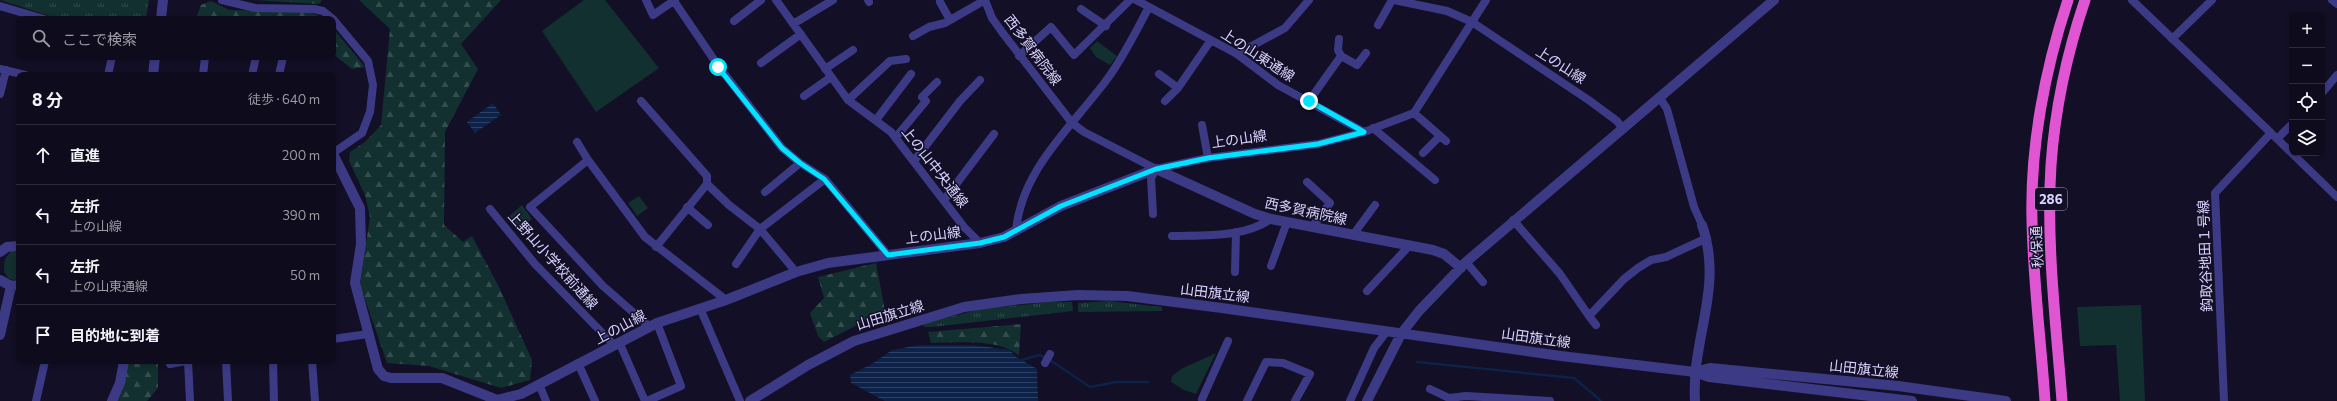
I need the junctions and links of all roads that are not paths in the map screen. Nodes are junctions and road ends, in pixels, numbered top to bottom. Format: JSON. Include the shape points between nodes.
{"nodes":[{"id":1,"x":164,"y":0,"type":"edge"},
{"id":2,"x":222,"y":0,"type":"edge"},
{"id":3,"x":646,"y":0,"type":"edge"},
{"id":4,"x":761,"y":0,"type":"edge"},
{"id":5,"x":776,"y":0,"type":"edge"},
{"id":6,"x":833,"y":0,"type":"edge"},
{"id":7,"x":985,"y":0,"type":"edge"},
{"id":8,"x":1130,"y":0,"type":"edge"},
{"id":9,"x":1309,"y":0,"type":"edge"},
{"id":10,"x":1393,"y":0,"type":"edge"},
{"id":11,"x":1486,"y":0,"type":"edge"},
{"id":12,"x":1774,"y":0,"type":"edge"},
{"id":13,"x":2068,"y":0,"type":"edge"},
{"id":14,"x":2085,"y":0,"type":"edge"},
{"id":15,"x":2132,"y":0,"type":"edge"},
{"id":16,"x":2212,"y":0,"type":"edge"},
{"id":17,"x":2332,"y":0,"type":"edge"},
{"id":18,"x":675,"y":1,"type":"edge"},
{"id":19,"x":1139,"y":1,"type":"edge"},
{"id":20,"x":940,"y":2,"type":"dead end"},
{"id":21,"x":2337,"y":4,"type":"edge"},
{"id":22,"x":0,"y":6,"type":"edge"},
{"id":23,"x":1149,"y":7,"type":"junction"},
{"id":24,"x":1081,"y":9,"type":"dead end"},
{"id":25,"x":34,"y":16,"type":"edge"},
{"id":26,"x":161,"y":16,"type":"edge"},
{"id":27,"x":329,"y":16,"type":"edge"},
{"id":28,"x":950,"y":20,"type":"junction"},
{"id":29,"x":734,"y":21,"type":"dead end"},
{"id":30,"x":1472,"y":22,"type":"junction"},
{"id":31,"x":336,"y":23,"type":"edge"},
{"id":32,"x":793,"y":24,"type":"junction"},
{"id":33,"x":1378,"y":25,"type":"dead end"},
{"id":34,"x":1106,"y":26,"type":"junction"},
{"id":35,"x":800,"y":34,"type":"junction"},
{"id":36,"x":913,"y":36,"type":"dead end"},
{"id":37,"x":1339,"y":39,"type":"dead end"},
{"id":38,"x":2172,"y":39,"type":"junction"},
{"id":39,"x":1211,"y":40,"type":"junction"},
{"id":40,"x":853,"y":50,"type":"dead end"},
{"id":41,"x":1366,"y":53,"type":"dead end"},
{"id":42,"x":1237,"y":54,"type":"junction"},
{"id":43,"x":1019,"y":56,"type":"junction"},
{"id":44,"x":1341,"y":56,"type":"junction"},
{"id":45,"x":906,"y":59,"type":"dead end"},
{"id":46,"x":111,"y":60,"type":"edge"},
{"id":47,"x":155,"y":60,"type":"edge"},
{"id":48,"x":205,"y":60,"type":"edge"},
{"id":49,"x":255,"y":60,"type":"edge"},
{"id":50,"x":282,"y":60,"type":"edge"},
{"id":51,"x":761,"y":63,"type":"dead end"},
{"id":52,"x":3,"y":69,"type":"edge"},
{"id":53,"x":825,"y":69,"type":"junction"},
{"id":54,"x":109,"y":72,"type":"edge"},
{"id":55,"x":153,"y":72,"type":"edge"},
{"id":56,"x":203,"y":72,"type":"edge"},
{"id":57,"x":253,"y":72,"type":"edge"},
{"id":58,"x":280,"y":72,"type":"edge"},
{"id":59,"x":16,"y":73,"type":"edge"},
{"id":60,"x":911,"y":74,"type":"dead end"},
{"id":61,"x":1159,"y":74,"type":"dead end"},
{"id":62,"x":2337,"y":75,"type":"edge"},
{"id":63,"x":831,"y":77,"type":"junction"},
{"id":64,"x":980,"y":80,"type":"dead end"},
{"id":65,"x":937,"y":82,"type":"dead end"},
{"id":66,"x":1178,"y":88,"type":"junction"},
{"id":67,"x":2325,"y":89,"type":"edge"},
{"id":68,"x":0,"y":94,"type":"edge"},
{"id":69,"x":804,"y":96,"type":"dead end"},
{"id":70,"x":1660,"y":98,"type":"junction"},
{"id":71,"x":848,"y":100,"type":"junction"},
{"id":72,"x":641,"y":101,"type":"dead end"},
{"id":73,"x":1165,"y":101,"type":"dead end"},
{"id":74,"x":1309,"y":101,"type":"junction"},
{"id":75,"x":1414,"y":113,"type":"junction"},
{"id":76,"x":876,"y":120,"type":"junction"},
{"id":77,"x":1072,"y":123,"type":"junction"},
{"id":78,"x":1202,"y":125,"type":"dead end"},
{"id":79,"x":2289,"y":126,"type":"edge"},
{"id":80,"x":1373,"y":128,"type":"junction"},
{"id":81,"x":1623,"y":129,"type":"junction"},
{"id":82,"x":1364,"y":132,"type":"junction"},
{"id":83,"x":994,"y":134,"type":"dead end"},
{"id":84,"x":2274,"y":136,"type":"junction"},
{"id":85,"x":896,"y":137,"type":"junction"},
{"id":86,"x":578,"y":142,"type":"dead end"},
{"id":87,"x":336,"y":152,"type":"edge"},
{"id":88,"x":1424,"y":153,"type":"dead end"},
{"id":89,"x":1208,"y":158,"type":"junction"},
{"id":90,"x":336,"y":160,"type":"edge"},
{"id":91,"x":588,"y":160,"type":"junction"},
{"id":92,"x":914,"y":161,"type":"junction"},
{"id":93,"x":800,"y":163,"type":"junction"},
{"id":94,"x":1156,"y":169,"type":"junction"},
{"id":95,"x":824,"y":179,"type":"junction"},
{"id":96,"x":1435,"y":180,"type":"dead end"},
{"id":97,"x":1308,"y":182,"type":"dead end"},
{"id":98,"x":707,"y":184,"type":"junction"},
{"id":99,"x":765,"y":192,"type":"dead end"},
{"id":100,"x":2337,"y":197,"type":"edge"},
{"id":101,"x":944,"y":200,"type":"junction"},
{"id":102,"x":1375,"y":205,"type":"dead end"},
{"id":103,"x":687,"y":207,"type":"junction"},
{"id":104,"x":490,"y":209,"type":"dead end"},
{"id":105,"x":1153,"y":214,"type":"dead end"},
{"id":106,"x":1271,"y":219,"type":"junction"},
{"id":107,"x":1513,"y":220,"type":"junction"},
{"id":108,"x":1288,"y":222,"type":"junction"},
{"id":109,"x":708,"y":224,"type":"dead end"},
{"id":110,"x":1702,"y":225,"type":"joint"},
{"id":111,"x":1313,"y":226,"type":"junction"},
{"id":112,"x":760,"y":229,"type":"junction"},
{"id":113,"x":1016,"y":230,"type":"junction"},
{"id":114,"x":1236,"y":232,"type":"junction"},
{"id":115,"x":1353,"y":235,"type":"junction"},
{"id":116,"x":1172,"y":236,"type":"dead end"},
{"id":117,"x":1706,"y":238,"type":"junction"},
{"id":118,"x":980,"y":243,"type":"junction"},
{"id":119,"x":1410,"y":245,"type":"junction"},
{"id":120,"x":16,"y":246,"type":"edge"},
{"id":121,"x":656,"y":247,"type":"junction"},
{"id":122,"x":0,"y":252,"type":"edge"},
{"id":123,"x":888,"y":255,"type":"junction"},
{"id":124,"x":736,"y":264,"type":"dead end"},
{"id":125,"x":1463,"y":265,"type":"junction"},
{"id":126,"x":1272,"y":266,"type":"dead end"},
{"id":127,"x":796,"y":272,"type":"junction"},
{"id":128,"x":1235,"y":272,"type":"dead end"},
{"id":129,"x":0,"y":280,"type":"edge"},
{"id":130,"x":1483,"y":282,"type":"dead end"},
{"id":131,"x":15,"y":286,"type":"edge"},
{"id":132,"x":1367,"y":291,"type":"dead end"},
{"id":133,"x":726,"y":300,"type":"junction"},
{"id":134,"x":700,"y":308,"type":"junction"},
{"id":135,"x":1589,"y":316,"type":"junction"},
{"id":136,"x":653,"y":325,"type":"junction"},
{"id":137,"x":1596,"y":325,"type":"dead end"},
{"id":138,"x":1387,"y":331,"type":"junction"},
{"id":139,"x":368,"y":334,"type":"junction"},
{"id":140,"x":1402,"y":334,"type":"junction"},
{"id":141,"x":0,"y":335,"type":"edge"},
{"id":142,"x":336,"y":338,"type":"edge"},
{"id":143,"x":1228,"y":341,"type":"dead end"},
{"id":144,"x":617,"y":345,"type":"junction"},
{"id":145,"x":1050,"y":354,"type":"dead end"},
{"id":146,"x":1045,"y":362,"type":"dead end"},
{"id":147,"x":44,"y":364,"type":"edge"},
{"id":148,"x":123,"y":364,"type":"edge"},
{"id":149,"x":187,"y":364,"type":"edge"},
{"id":150,"x":226,"y":364,"type":"edge"},
{"id":151,"x":273,"y":364,"type":"edge"},
{"id":152,"x":312,"y":364,"type":"edge"},
{"id":153,"x":578,"y":364,"type":"junction"},
{"id":154,"x":1695,"y":372,"type":"junction"},
{"id":155,"x":539,"y":384,"type":"junction"},
{"id":156,"x":1430,"y":389,"type":"dead end"},
{"id":157,"x":1466,"y":399,"type":"edge"},
{"id":158,"x":1874,"y":399,"type":"edge"},
{"id":159,"x":497,"y":400,"type":"edge"},
{"id":160,"x":1201,"y":400,"type":"edge"},
{"id":161,"x":36,"y":401,"type":"edge"},
{"id":162,"x":112,"y":401,"type":"edge"},
{"id":163,"x":190,"y":401,"type":"edge"},
{"id":164,"x":228,"y":401,"type":"edge"},
{"id":165,"x":274,"y":401,"type":"edge"},
{"id":166,"x":315,"y":401,"type":"edge"},
{"id":167,"x":546,"y":401,"type":"edge"},
{"id":168,"x":595,"y":401,"type":"edge"},
{"id":169,"x":646,"y":401,"type":"edge"},
{"id":170,"x":740,"y":401,"type":"edge"},
{"id":171,"x":750,"y":401,"type":"edge"},
{"id":172,"x":1248,"y":401,"type":"edge"},
{"id":173,"x":1295,"y":401,"type":"edge"},
{"id":174,"x":1350,"y":401,"type":"edge"},
{"id":175,"x":1367,"y":401,"type":"edge"},
{"id":176,"x":1550,"y":401,"type":"edge"},
{"id":177,"x":1695,"y":401,"type":"edge"},
{"id":178,"x":1912,"y":401,"type":"edge"},
{"id":179,"x":2006,"y":401,"type":"edge"},
{"id":180,"x":2045,"y":401,"type":"edge"},
{"id":181,"x":2062,"y":401,"type":"edge"},
{"id":182,"x":2224,"y":401,"type":"edge"}],
"edges":[{"from":1,"to":26,"type":"street"},
{"from":2,"to":27,"type":"street","name":"上の山線","via":[[254,8],[314,8]]},
{"from":3,"to":18,"type":"street","via":[[653,15]]},
{"from":4,"to":29,"type":"street"},
{"from":5,"to":32,"type":"street","name":"上の山中央通線"},
{"from":6,"to":32,"type":"street"},
{"from":7,"to":28,"type":"street"},
{"from":7,"to":43,"type":"street","name":"西多賀病院線","via":[[992,18]]},
{"from":8,"to":34,"type":"street"},
{"from":9,"to":42,"type":"street","via":[[1285,28]]},
{"from":10,"to":30,"type":"street","name":"上の山線","via":[[1447,11]]},
{"from":10,"to":33,"type":"street"},
{"from":11,"to":30,"type":"street"},
{"from":12,"to":70,"type":"street"},
{"from":13,"to":180,"type":"highway","name":"秋保通","number":"286","via":[[2056,35],[2041,110],[2035,164],[2032,220]]},
{"from":14,"to":181,"type":"highway","name":"秋保通","number":"286","via":[[2071,40],[2051,165],[2050,222]]},
{"from":15,"to":38,"type":"street"},
{"from":16,"to":38,"type":"street"},
{"from":17,"to":21,"type":"street"},
{"from":18,"to":93,"type":"street","via":[[718,67],[782,148]]},
{"from":19,"to":23,"type":"street","name":"上の山東通線"},
{"from":20,"to":28,"type":"street"},
{"from":22,"to":25,"type":"street"},
{"from":23,"to":39,"type":"street","name":"上の山東通線"},
{"from":23,"to":77,"type":"street","via":[[1108,78]]},
{"from":24,"to":34,"type":"street"},
{"from":28,"to":36,"type":"street"},
{"from":30,"to":75,"type":"street"},
{"from":30,"to":81,"type":"street","name":"上の山線","via":[[1590,101],[1617,121]]},
{"from":31,"to":87,"type":"street","name":"上の山線","via":[[368,61],[373,86],[370,112],[362,133]]},
{"from":32,"to":35,"type":"street","name":"上の山中央通線"},
{"from":34,"to":43,"type":"street","via":[[1074,55],[1051,27]]},
{"from":35,"to":51,"type":"street"},
{"from":35,"to":53,"type":"street","name":"上の山中央通線"},
{"from":37,"to":44,"type":"street","via":[[1338,50]]},
{"from":38,"to":84,"type":"street"},
{"from":39,"to":42,"type":"street","name":"上の山東通線"},
{"from":39,"to":66,"type":"street"},
{"from":40,"to":53,"type":"street"},
{"from":41,"to":44,"type":"street","via":[[1357,65]]},
{"from":42,"to":74,"type":"street","name":"上の山東通線","via":[[1278,85]]},
{"from":43,"to":77,"type":"street","name":"西多賀病院線"},
{"from":44,"to":74,"type":"street"},
{"from":45,"to":71,"type":"street","via":[[890,60]]},
{"from":46,"to":54,"type":"street"},
{"from":47,"to":55,"type":"street"},
{"from":48,"to":56,"type":"street"},
{"from":49,"to":57,"type":"street"},
{"from":50,"to":58,"type":"street"},
{"from":52,"to":59,"type":"street"},
{"from":52,"to":68,"type":"street"},
{"from":53,"to":63,"type":"street","name":"上の山中央通線"},
{"from":60,"to":76,"type":"street"},
{"from":61,"to":66,"type":"street"},
{"from":62,"to":67,"type":"street"},
{"from":63,"to":69,"type":"street"},
{"from":63,"to":71,"type":"street","name":"上の山中央通線"},
{"from":64,"to":92,"type":"street","via":[[960,101]]},
{"from":65,"to":85,"type":"street","via":[[922,97],[926,101]]},
{"from":66,"to":73,"type":"street"},
{"from":70,"to":81,"type":"street"},
{"from":70,"to":110,"type":"street","via":[[1667,109],[1694,207]]},
{"from":71,"to":76,"type":"street","name":"上の山中央通線"},
{"from":72,"to":98,"type":"street","via":[[707,176]]},
{"from":74,"to":82,"type":"street","name":"上の山東通線"},
{"from":75,"to":80,"type":"street","name":"上の山線"},
{"from":75,"to":88,"type":"street","via":[[1443,139]]},
{"from":76,"to":85,"type":"street","name":"上の山中央通線"},
{"from":77,"to":94,"type":"street","name":"西多賀病院線","via":[[1084,132]]},
{"from":77,"to":113,"type":"street","via":[[1033,174],[1022,196]]},
{"from":78,"to":89,"type":"street"},
{"from":79,"to":84,"type":"street","name":"鈎取谷地田１号線"},
{"from":80,"to":82,"type":"street","name":"上の山線"},
{"from":80,"to":96,"type":"street"},
{"from":81,"to":107,"type":"street"},
{"from":82,"to":89,"type":"street","name":"上の山線","via":[[1318,144]]},
{"from":83,"to":101,"type":"street"},
{"from":84,"to":100,"type":"street"},
{"from":84,"to":182,"type":"street","name":"鈎取谷地田１号線","via":[[2215,193]]},
{"from":85,"to":92,"type":"street","name":"上の山中央通線"},
{"from":86,"to":91,"type":"street"},
{"from":89,"to":94,"type":"street","name":"上の山線"},
{"from":90,"to":139,"type":"street","name":"上の山線","via":[[360,208],[361,244],[355,283]]},
{"from":91,"to":121,"type":"street","via":[[618,203]]},
{"from":91,"to":136,"type":"street","via":[[530,207],[604,286]]},
{"from":92,"to":101,"type":"street","name":"上の山中央通線"},
{"from":93,"to":95,"type":"street"},
{"from":93,"to":99,"type":"street"},
{"from":94,"to":105,"type":"street","via":[[1151,178]]},
{"from":94,"to":106,"type":"street","name":"西多賀病院線","via":[[1254,214]]},
{"from":94,"to":113,"type":"street","name":"上の山線","via":[[1061,206]]},
{"from":95,"to":112,"type":"street"},
{"from":95,"to":123,"type":"street"},
{"from":97,"to":111,"type":"street","via":[[1330,203]]},
{"from":98,"to":103,"type":"street"},
{"from":98,"to":112,"type":"street"},
{"from":101,"to":118,"type":"street","name":"上の山中央通線"},
{"from":102,"to":115,"type":"street"},
{"from":103,"to":109,"type":"street"},
{"from":103,"to":121,"type":"street"},
{"from":104,"to":144,"type":"street","name":"上野山小学校前通線","via":[[535,264]]},
{"from":106,"to":108,"type":"street","name":"西多賀病院線"},
{"from":106,"to":114,"type":"street","via":[[1260,227]]},
{"from":107,"to":125,"type":"street"},
{"from":107,"to":135,"type":"street","via":[[1560,274]]},
{"from":108,"to":111,"type":"street","name":"西多賀病院線"},
{"from":108,"to":126,"type":"street"},
{"from":110,"to":117,"type":"street"},
{"from":111,"to":115,"type":"street","name":"西多賀病院線"},
{"from":112,"to":124,"type":"street"},
{"from":112,"to":127,"type":"street"},
{"from":113,"to":118,"type":"street","name":"上の山線","via":[[1004,237]]},
{"from":114,"to":116,"type":"street"},
{"from":114,"to":128,"type":"street"},
{"from":115,"to":119,"type":"street","name":"西多賀病院線"},
{"from":117,"to":135,"type":"street","via":[[1666,257],[1651,260],[1638,268]]},
{"from":117,"to":154,"type":"street","via":[[1710,261],[1710,285]]},
{"from":118,"to":123,"type":"street","name":"上の山線"},
{"from":119,"to":125,"type":"street","name":"西多賀病院線","via":[[1444,254]]},
{"from":119,"to":132,"type":"street"},
{"from":120,"to":122,"type":"street","via":[[7,247]]},
{"from":121,"to":133,"type":"street"},
{"from":123,"to":127,"type":"street","name":"上の山線","via":[[828,264]]},
{"from":125,"to":130,"type":"street"},
{"from":125,"to":140,"type":"street","via":[[1419,311]]},
{"from":127,"to":133,"type":"street","name":"上の山線"},
{"from":129,"to":131,"type":"street"},
{"from":131,"to":141,"type":"street"},
{"from":133,"to":134,"type":"street","name":"上の山線"},
{"from":134,"to":136,"type":"street","name":"上の山線"},
{"from":134,"to":170,"type":"street"},
{"from":135,"to":137,"type":"street"},
{"from":136,"to":144,"type":"street","name":"上の山線"},
{"from":136,"to":169,"type":"street","via":[[681,386]]},
{"from":138,"to":140,"type":"street","name":"山田旗立線"},
{"from":138,"to":171,"type":"street","name":"山田旗立線","via":[[1127,296],[1021,298],[964,307],[854,341],[808,365]]},
{"from":138,"to":174,"type":"street","via":[[1374,348]]},
{"from":139,"to":142,"type":"street"},
{"from":139,"to":159,"type":"street","name":"上の山線","via":[[378,369],[384,376],[442,378]]},
{"from":140,"to":154,"type":"street","name":"山田旗立線"},
{"from":140,"to":175,"type":"street"},
{"from":143,"to":160,"type":"street"},
{"from":144,"to":153,"type":"street","name":"上の山線"},
{"from":144,"to":169,"type":"street"},
{"from":145,"to":146,"type":"street"},
{"from":147,"to":161,"type":"street"},
{"from":148,"to":162,"type":"street","via":[[120,383]]},
{"from":149,"to":163,"type":"street"},
{"from":150,"to":164,"type":"street"},
{"from":151,"to":165,"type":"street"},
{"from":152,"to":166,"type":"street"},
{"from":153,"to":155,"type":"street","name":"上の山線"},
{"from":153,"to":168,"type":"street"},
{"from":154,"to":158,"type":"street","name":"山田旗立線","via":[[1717,378]]},
{"from":154,"to":177,"type":"street"},
{"from":154,"to":179,"type":"street","name":"山田旗立線","via":[[1710,368],[1898,386]]},
{"from":155,"to":159,"type":"street","name":"上の山線","via":[[521,394]]},
{"from":155,"to":167,"type":"street"},
{"from":156,"to":157,"type":"street","via":[[1449,398]]},
{"from":157,"to":176,"type":"street"},
{"from":158,"to":178,"type":"street","name":"山田旗立線"},
{"from":172,"to":173,"type":"street","via":[[1266,362],[1283,363],[1310,374]]}]}
